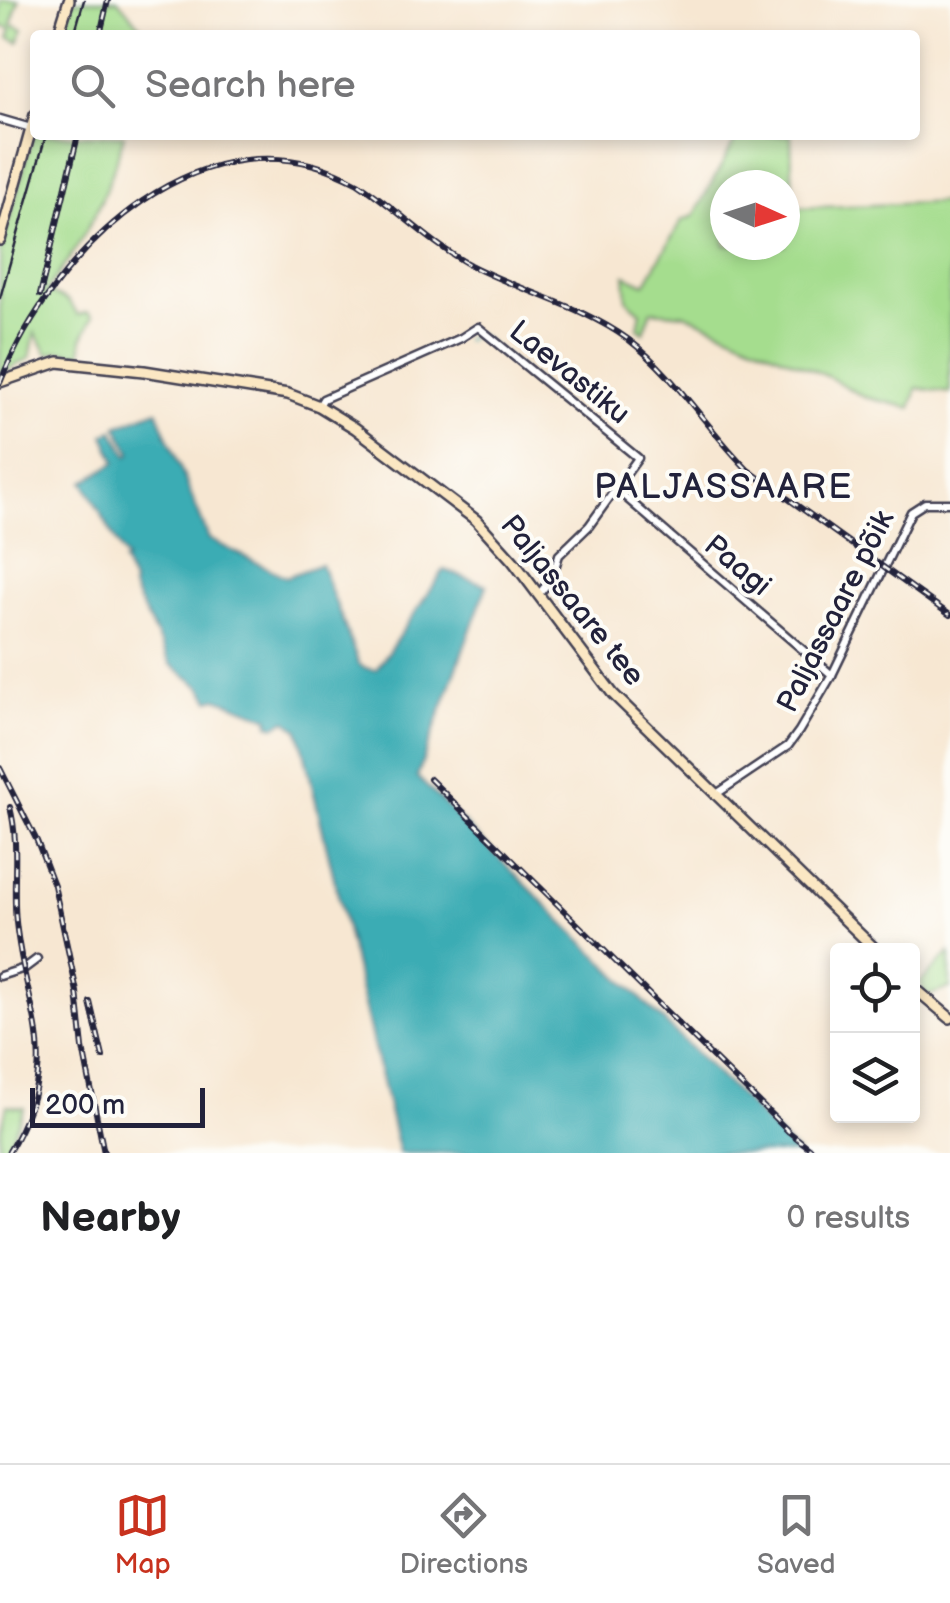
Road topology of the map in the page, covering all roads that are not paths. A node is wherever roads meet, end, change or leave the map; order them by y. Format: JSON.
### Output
{"nodes":[{"id":1,"x":69,"y":0,"type":"edge"},
{"id":2,"x":60,"y":30,"type":"edge"},
{"id":3,"x":0,"y":118,"type":"edge"},
{"id":4,"x":30,"y":128,"type":"edge"},
{"id":5,"x":30,"y":132,"type":"edge"},
{"id":6,"x":0,"y":240,"type":"edge"},
{"id":7,"x":0,"y":382,"type":"edge"},
{"id":8,"x":319,"y":406,"type":"junction"},
{"id":9,"x":616,"y":489,"type":"junction"},
{"id":10,"x":950,"y":502,"type":"edge"},
{"id":11,"x":539,"y":594,"type":"junction"},
{"id":12,"x":832,"y":675,"type":"junction"},
{"id":13,"x":718,"y":792,"type":"junction"},
{"id":14,"x":870,"y":943,"type":"edge"},
{"id":15,"x":36,"y":959,"type":"dead end"},
{"id":16,"x":0,"y":976,"type":"edge"},
{"id":17,"x":920,"y":993,"type":"edge"},
{"id":18,"x":950,"y":1018,"type":"edge"}],
"edges":[{"from":1,"to":2,"type":"street"},
{"from":3,"to":4,"type":"street"},
{"from":5,"to":6,"type":"street"},
{"from":7,"to":8,"type":"street","name":"Paljassaare tee"},
{"from":8,"to":9,"type":"street","name":"Laevastiku"},
{"from":8,"to":11,"type":"street","name":"Paljassaare tee"},
{"from":9,"to":11,"type":"street","name":"Laevastiku"},
{"from":9,"to":12,"type":"street","name":"Paagi"},
{"from":10,"to":12,"type":"street","name":"Paljassaare põik"},
{"from":11,"to":13,"type":"street","name":"Paljassaare tee"},
{"from":12,"to":13,"type":"street","name":"Paljassaare põik"},
{"from":13,"to":14,"type":"street","name":"Paljassaare tee"},
{"from":15,"to":16,"type":"street"},
{"from":17,"to":18,"type":"street"}]}
